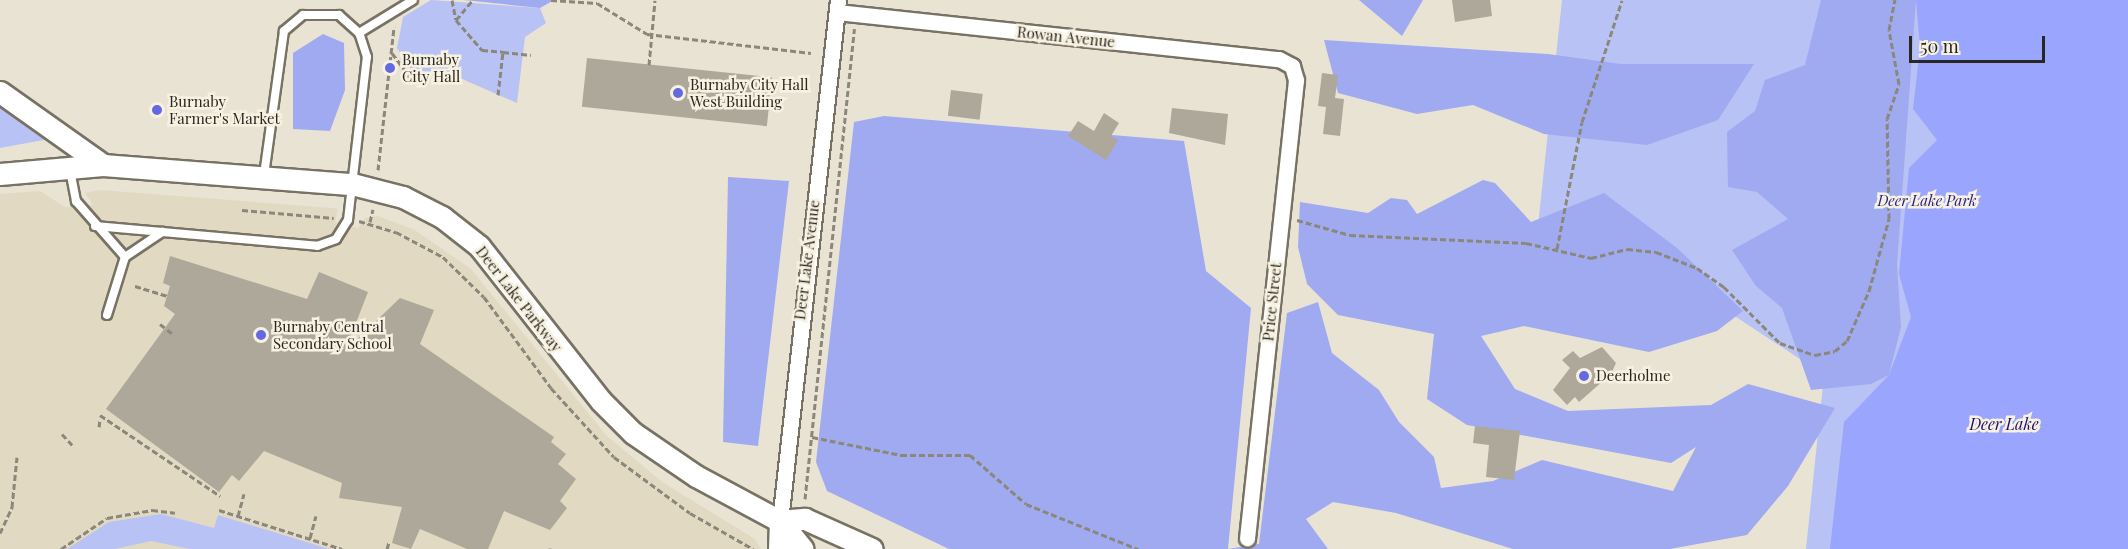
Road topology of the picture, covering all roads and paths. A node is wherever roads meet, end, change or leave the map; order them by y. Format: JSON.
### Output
{"nodes":[{"id":1,"x":413,"y":0,"type":"edge"},
{"id":2,"x":452,"y":0,"type":"edge"},
{"id":3,"x":473,"y":0,"type":"edge"},
{"id":4,"x":551,"y":0,"type":"edge"},
{"id":5,"x":563,"y":0,"type":"edge"},
{"id":6,"x":655,"y":0,"type":"edge"},
{"id":7,"x":1622,"y":0,"type":"edge"},
{"id":8,"x":1895,"y":0,"type":"edge"},
{"id":9,"x":837,"y":6,"type":"edge"},
{"id":10,"x":395,"y":16,"type":"dead end"},
{"id":11,"x":456,"y":20,"type":"junction"},
{"id":12,"x":854,"y":26,"type":"dead end"},
{"id":13,"x":359,"y":33,"type":"junction"},
{"id":14,"x":391,"y":52,"type":"junction"},
{"id":15,"x":503,"y":52,"type":"junction"},
{"id":16,"x":811,"y":53,"type":"dead end"},
{"id":17,"x":531,"y":56,"type":"dead end"},
{"id":18,"x":649,"y":65,"type":"dead end"},
{"id":19,"x":1292,"y":66,"type":"joint"},
{"id":20,"x":411,"y":78,"type":"dead end"},
{"id":21,"x":0,"y":92,"type":"edge"},
{"id":22,"x":498,"y":95,"type":"dead end"},
{"id":23,"x":378,"y":163,"type":"dead end"},
{"id":24,"x":69,"y":165,"type":"junction"},
{"id":25,"x":103,"y":165,"type":"junction"},
{"id":26,"x":0,"y":174,"type":"edge"},
{"id":27,"x":264,"y":177,"type":"junction"},
{"id":28,"x":352,"y":184,"type":"junction"},
{"id":29,"x":242,"y":210,"type":"dead end"},
{"id":30,"x":336,"y":218,"type":"dead end"},
{"id":31,"x":1281,"y":220,"type":"junction"},
{"id":32,"x":362,"y":222,"type":"dead end"},
{"id":33,"x":95,"y":226,"type":"junction"},
{"id":34,"x":162,"y":232,"type":"junction"},
{"id":35,"x":1557,"y":249,"type":"junction"},
{"id":36,"x":125,"y":257,"type":"junction"},
{"id":37,"x":135,"y":286,"type":"dead end"},
{"id":38,"x":167,"y":296,"type":"dead end"},
{"id":39,"x":107,"y":315,"type":"dead end"},
{"id":40,"x":160,"y":324,"type":"dead end"},
{"id":41,"x":173,"y":334,"type":"dead end"},
{"id":42,"x":100,"y":415,"type":"dead end"},
{"id":43,"x":100,"y":420,"type":"dead end"},
{"id":44,"x":99,"y":427,"type":"dead end"},
{"id":45,"x":62,"y":434,"type":"dead end"},
{"id":46,"x":812,"y":437,"type":"junction"},
{"id":47,"x":73,"y":446,"type":"dead end"},
{"id":48,"x":17,"y":457,"type":"dead end"},
{"id":49,"x":244,"y":494,"type":"dead end"},
{"id":50,"x":220,"y":496,"type":"dead end"},
{"id":51,"x":804,"y":500,"type":"dead end"},
{"id":52,"x":219,"y":510,"type":"dead end"},
{"id":53,"x":175,"y":513,"type":"dead end"},
{"id":54,"x":238,"y":516,"type":"junction"},
{"id":55,"x":316,"y":516,"type":"dead end"},
{"id":56,"x":780,"y":521,"type":"junction"},
{"id":57,"x":0,"y":533,"type":"edge"},
{"id":58,"x":310,"y":538,"type":"junction"},
{"id":59,"x":1247,"y":538,"type":"dead end"},
{"id":60,"x":389,"y":542,"type":"dead end"},
{"id":61,"x":61,"y":549,"type":"edge"},
{"id":62,"x":342,"y":549,"type":"edge"},
{"id":63,"x":387,"y":549,"type":"edge"},
{"id":64,"x":753,"y":549,"type":"edge"},
{"id":65,"x":778,"y":549,"type":"edge"},
{"id":66,"x":803,"y":549,"type":"edge"},
{"id":67,"x":872,"y":549,"type":"edge"},
{"id":68,"x":1138,"y":549,"type":"edge"}],
"edges":[{"from":1,"to":13,"type":"lane"},
{"from":2,"to":11,"type":"path"},
{"from":3,"to":11,"type":"path"},
{"from":4,"to":5,"type":"path"},
{"from":5,"to":16,"type":"path"},
{"from":6,"to":18,"type":"path","bridge":true},
{"from":7,"to":35,"type":"path"},
{"from":8,"to":35,"type":"path"},
{"from":9,"to":19,"type":"street","name":"Rowan Avenue"},
{"from":9,"to":56,"type":"street","name":"Deer Lake Avenue"},
{"from":10,"to":14,"type":"path"},
{"from":11,"to":15,"type":"path"},
{"from":12,"to":46,"type":"path"},
{"from":13,"to":27,"type":"lane"},
{"from":13,"to":28,"type":"lane"},
{"from":14,"to":20,"type":"path"},
{"from":14,"to":23,"type":"path"},
{"from":15,"to":17,"type":"path"},
{"from":15,"to":22,"type":"path"},
{"from":19,"to":31,"type":"street","name":"Price Street"},
{"from":21,"to":25,"type":"main road"},
{"from":24,"to":25,"type":"main road","name":"Deer Lake Parkway"},
{"from":24,"to":26,"type":"main road","name":"Deer Lake Parkway"},
{"from":24,"to":33,"type":"lane"},
{"from":25,"to":27,"type":"main road","name":"Deer Lake Parkway"},
{"from":27,"to":28,"type":"main road","name":"Deer Lake Parkway"},
{"from":28,"to":34,"type":"lane"},
{"from":28,"to":56,"type":"main road","name":"Deer Lake Parkway"},
{"from":29,"to":30,"type":"path"},
{"from":31,"to":35,"type":"path"},
{"from":31,"to":59,"type":"street","name":"Price Street"},
{"from":32,"to":64,"type":"path"},
{"from":33,"to":34,"type":"lane"},
{"from":33,"to":36,"type":"lane"},
{"from":34,"to":36,"type":"lane"},
{"from":36,"to":39,"type":"lane"},
{"from":37,"to":38,"type":"path"},
{"from":40,"to":41,"type":"path"},
{"from":42,"to":50,"type":"path"},
{"from":43,"to":44,"type":"path"},
{"from":45,"to":47,"type":"path"},
{"from":46,"to":51,"type":"path"},
{"from":46,"to":68,"type":"path"},
{"from":48,"to":57,"type":"path"},
{"from":49,"to":54,"type":"path"},
{"from":52,"to":54,"type":"path"},
{"from":53,"to":61,"type":"path"},
{"from":54,"to":58,"type":"path"},
{"from":55,"to":58,"type":"path"},
{"from":56,"to":65,"type":"main road"},
{"from":56,"to":66,"type":"main road","name":"Deer Lake Parkway"},
{"from":56,"to":67,"type":"main road","name":"Deer Lake Parkway"},
{"from":58,"to":62,"type":"path"},
{"from":60,"to":63,"type":"path"}]}
